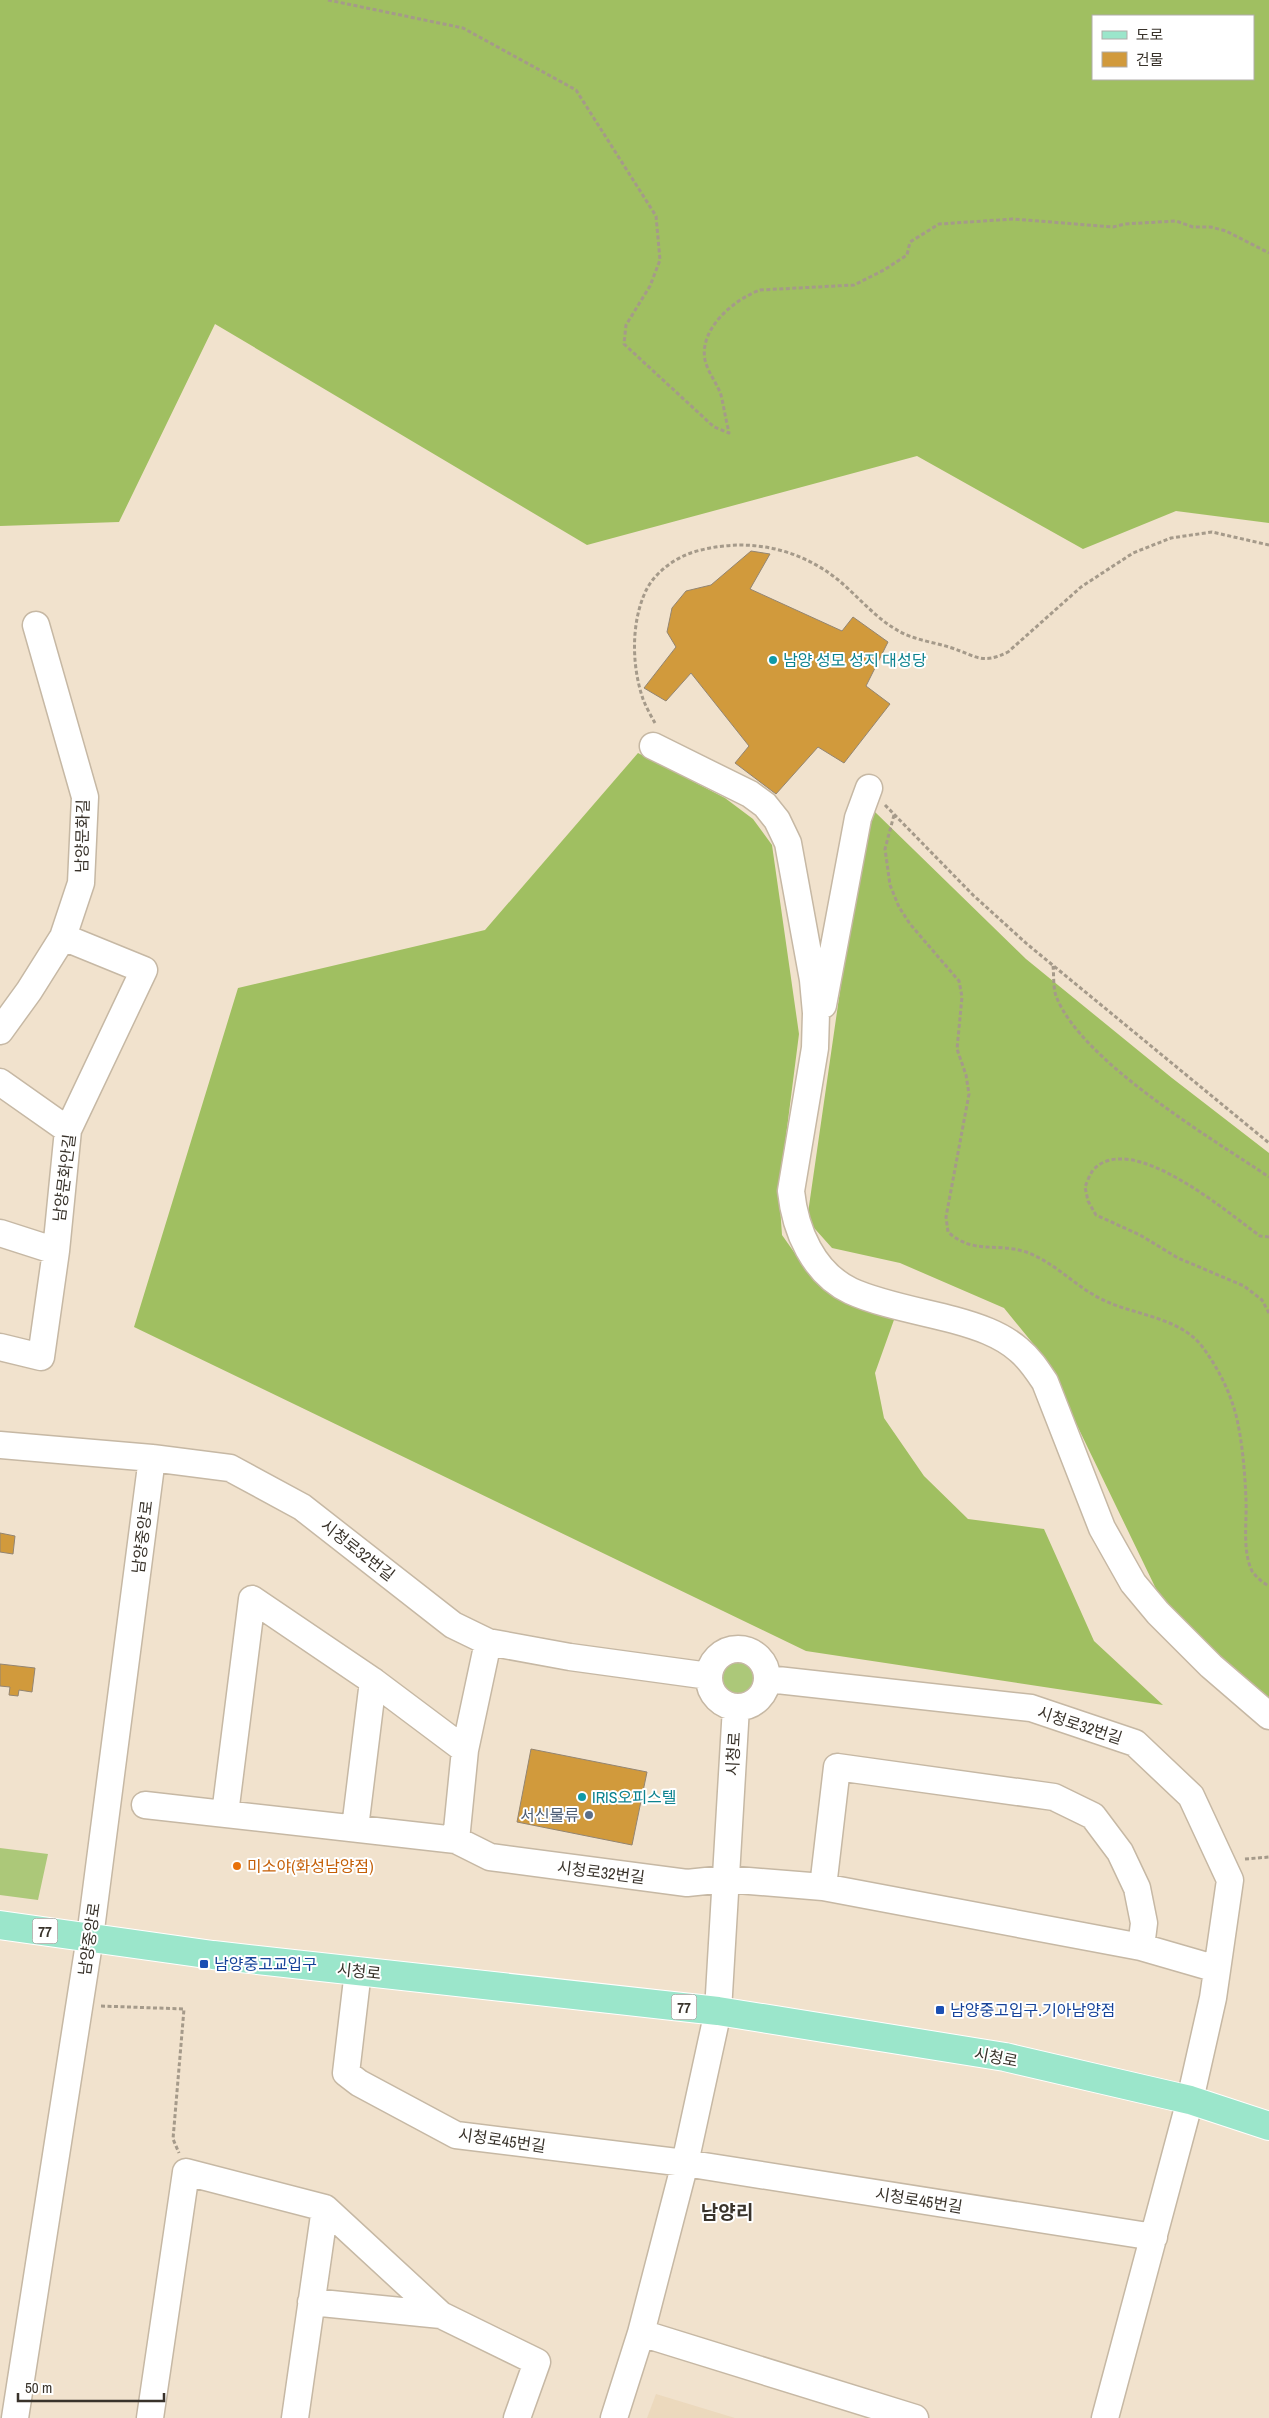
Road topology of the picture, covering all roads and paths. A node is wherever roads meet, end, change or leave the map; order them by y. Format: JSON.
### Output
{"nodes":[{"id":1,"x":328,"y":0,"type":"edge"},
{"id":2,"x":1269,"y":253,"type":"edge"},
{"id":3,"x":1269,"y":545,"type":"edge"},
{"id":4,"x":36,"y":625,"type":"dead end"},
{"id":5,"x":655,"y":737,"type":"joint"},
{"id":6,"x":870,"y":788,"type":"joint"},
{"id":7,"x":894,"y":815,"type":"junction"},
{"id":8,"x":63,"y":937,"type":"junction"},
{"id":9,"x":1053,"y":966,"type":"junction"},
{"id":10,"x":0,"y":1031,"type":"edge"},
{"id":11,"x":815,"y":1048,"type":"junction"},
{"id":12,"x":0,"y":1082,"type":"edge"},
{"id":13,"x":68,"y":1130,"type":"junction"},
{"id":14,"x":1269,"y":1143,"type":"edge"},
{"id":15,"x":1269,"y":1177,"type":"edge"},
{"id":16,"x":0,"y":1233,"type":"edge"},
{"id":17,"x":1269,"y":1237,"type":"edge"},
{"id":18,"x":56,"y":1251,"type":"junction"},
{"id":19,"x":1269,"y":1313,"type":"edge"},
{"id":20,"x":0,"y":1347,"type":"edge"},
{"id":21,"x":0,"y":1445,"type":"edge"},
{"id":22,"x":152,"y":1458,"type":"junction"},
{"id":23,"x":1269,"y":1586,"type":"edge"},
{"id":24,"x":488,"y":1642,"type":"junction"},
{"id":25,"x":709,"y":1676,"type":"junction"},
{"id":26,"x":768,"y":1679,"type":"junction"},
{"id":27,"x":373,"y":1681,"type":"junction"},
{"id":28,"x":736,"y":1707,"type":"junction"},
{"id":29,"x":1269,"y":1716,"type":"edge"},
{"id":30,"x":465,"y":1750,"type":"junction"},
{"id":31,"x":145,"y":1805,"type":"dead end"},
{"id":32,"x":225,"y":1814,"type":"junction"},
{"id":33,"x":355,"y":1828,"type":"junction"},
{"id":34,"x":456,"y":1840,"type":"junction"},
{"id":35,"x":1269,"y":1857,"type":"edge"},
{"id":36,"x":1242,"y":1859,"type":"dead end"},
{"id":37,"x":725,"y":1879,"type":"junction"},
{"id":38,"x":823,"y":1887,"type":"junction"},
{"id":39,"x":0,"y":1925,"type":"edge"},
{"id":40,"x":90,"y":1937,"type":"junction"},
{"id":41,"x":1141,"y":1947,"type":"junction"},
{"id":42,"x":1217,"y":1969,"type":"junction"},
{"id":43,"x":358,"y":1971,"type":"junction"},
{"id":44,"x":80,"y":2005,"type":"junction"},
{"id":45,"x":718,"y":2011,"type":"junction"},
{"id":46,"x":1190,"y":2100,"type":"junction"},
{"id":47,"x":1269,"y":2126,"type":"edge"},
{"id":48,"x":685,"y":2163,"type":"junction"},
{"id":49,"x":186,"y":2172,"type":"junction"},
{"id":50,"x":324,"y":2208,"type":"junction"},
{"id":51,"x":1154,"y":2237,"type":"junction"},
{"id":52,"x":311,"y":2302,"type":"junction"},
{"id":53,"x":441,"y":2315,"type":"junction"},
{"id":54,"x":641,"y":2333,"type":"junction"},
{"id":55,"x":15,"y":2418,"type":"edge"},
{"id":56,"x":150,"y":2418,"type":"edge"},
{"id":57,"x":295,"y":2418,"type":"edge"},
{"id":58,"x":517,"y":2418,"type":"edge"},
{"id":59,"x":614,"y":2418,"type":"edge"},
{"id":60,"x":915,"y":2418,"type":"edge"},
{"id":61,"x":1105,"y":2418,"type":"edge"}],
"edges":[{"from":1,"to":2,"type":"path"},
{"from":3,"to":5,"type":"path"},
{"from":4,"to":8,"type":"street","name":"남양문화길"},
{"from":5,"to":11,"type":"street"},
{"from":6,"to":7,"type":"path"},
{"from":6,"to":11,"type":"street"},
{"from":7,"to":9,"type":"path"},
{"from":7,"to":23,"type":"path"},
{"from":8,"to":10,"type":"street","name":"남양문화길"},
{"from":8,"to":13,"type":"street","name":"남양문화안길"},
{"from":9,"to":14,"type":"path"},
{"from":9,"to":15,"type":"path"},
{"from":11,"to":29,"type":"street"},
{"from":12,"to":13,"type":"street"},
{"from":13,"to":18,"type":"street","name":"남양문화안길"},
{"from":16,"to":18,"type":"street"},
{"from":17,"to":19,"type":"path"},
{"from":18,"to":20,"type":"street","name":"남양문화안길"},
{"from":21,"to":22,"type":"street","name":"시청로32번길"},
{"from":22,"to":24,"type":"street","name":"시청로32번길"},
{"from":22,"to":40,"type":"street","name":"남양중앙로"},
{"from":24,"to":25,"type":"street","name":"시청로32번길"},
{"from":24,"to":30,"type":"street"},
{"from":25,"to":26,"type":"street"},
{"from":25,"to":28,"type":"street"},
{"from":26,"to":28,"type":"street"},
{"from":26,"to":42,"type":"street","name":"시청로32번길"},
{"from":27,"to":30,"type":"street"},
{"from":27,"to":32,"type":"street"},
{"from":27,"to":33,"type":"street"},
{"from":28,"to":37,"type":"street","name":"시청로"},
{"from":30,"to":34,"type":"street"},
{"from":31,"to":32,"type":"street","name":"시청로32번길"},
{"from":32,"to":33,"type":"street","name":"시청로32번길"},
{"from":33,"to":34,"type":"street","name":"시청로32번길"},
{"from":34,"to":37,"type":"street","name":"시청로32번길"},
{"from":35,"to":36,"type":"path"},
{"from":37,"to":38,"type":"street","name":"시청로32번길"},
{"from":37,"to":45,"type":"street","name":"시청로"},
{"from":38,"to":41,"type":"street","name":"시청로32번길"},
{"from":38,"to":41,"type":"street"},
{"from":39,"to":40,"type":"main road","name":"시청로","number":"77"},
{"from":40,"to":43,"type":"main road","name":"시청로","number":"77"},
{"from":40,"to":44,"type":"street","name":"남양중앙로"},
{"from":41,"to":42,"type":"street","name":"시청로32번길"},
{"from":42,"to":46,"type":"street","name":"시청로32번길"},
{"from":43,"to":45,"type":"main road","name":"시청로","number":"77"},
{"from":43,"to":48,"type":"street","name":"시청로45번길"},
{"from":44,"to":49,"type":"path"},
{"from":44,"to":55,"type":"street","name":"남양중앙로"},
{"from":45,"to":46,"type":"main road","name":"시청로","number":"77"},
{"from":45,"to":48,"type":"street"},
{"from":46,"to":47,"type":"main road","name":"시청로","number":"77"},
{"from":46,"to":51,"type":"street","name":"시청로32번길"},
{"from":48,"to":51,"type":"street","name":"시청로45번길"},
{"from":48,"to":54,"type":"street"},
{"from":49,"to":50,"type":"street"},
{"from":49,"to":56,"type":"street"},
{"from":50,"to":52,"type":"street"},
{"from":50,"to":53,"type":"street"},
{"from":51,"to":61,"type":"street","name":"시청로32번길"},
{"from":52,"to":53,"type":"street"},
{"from":52,"to":57,"type":"street"},
{"from":53,"to":58,"type":"street"},
{"from":54,"to":59,"type":"street"},
{"from":54,"to":60,"type":"street"}]}
